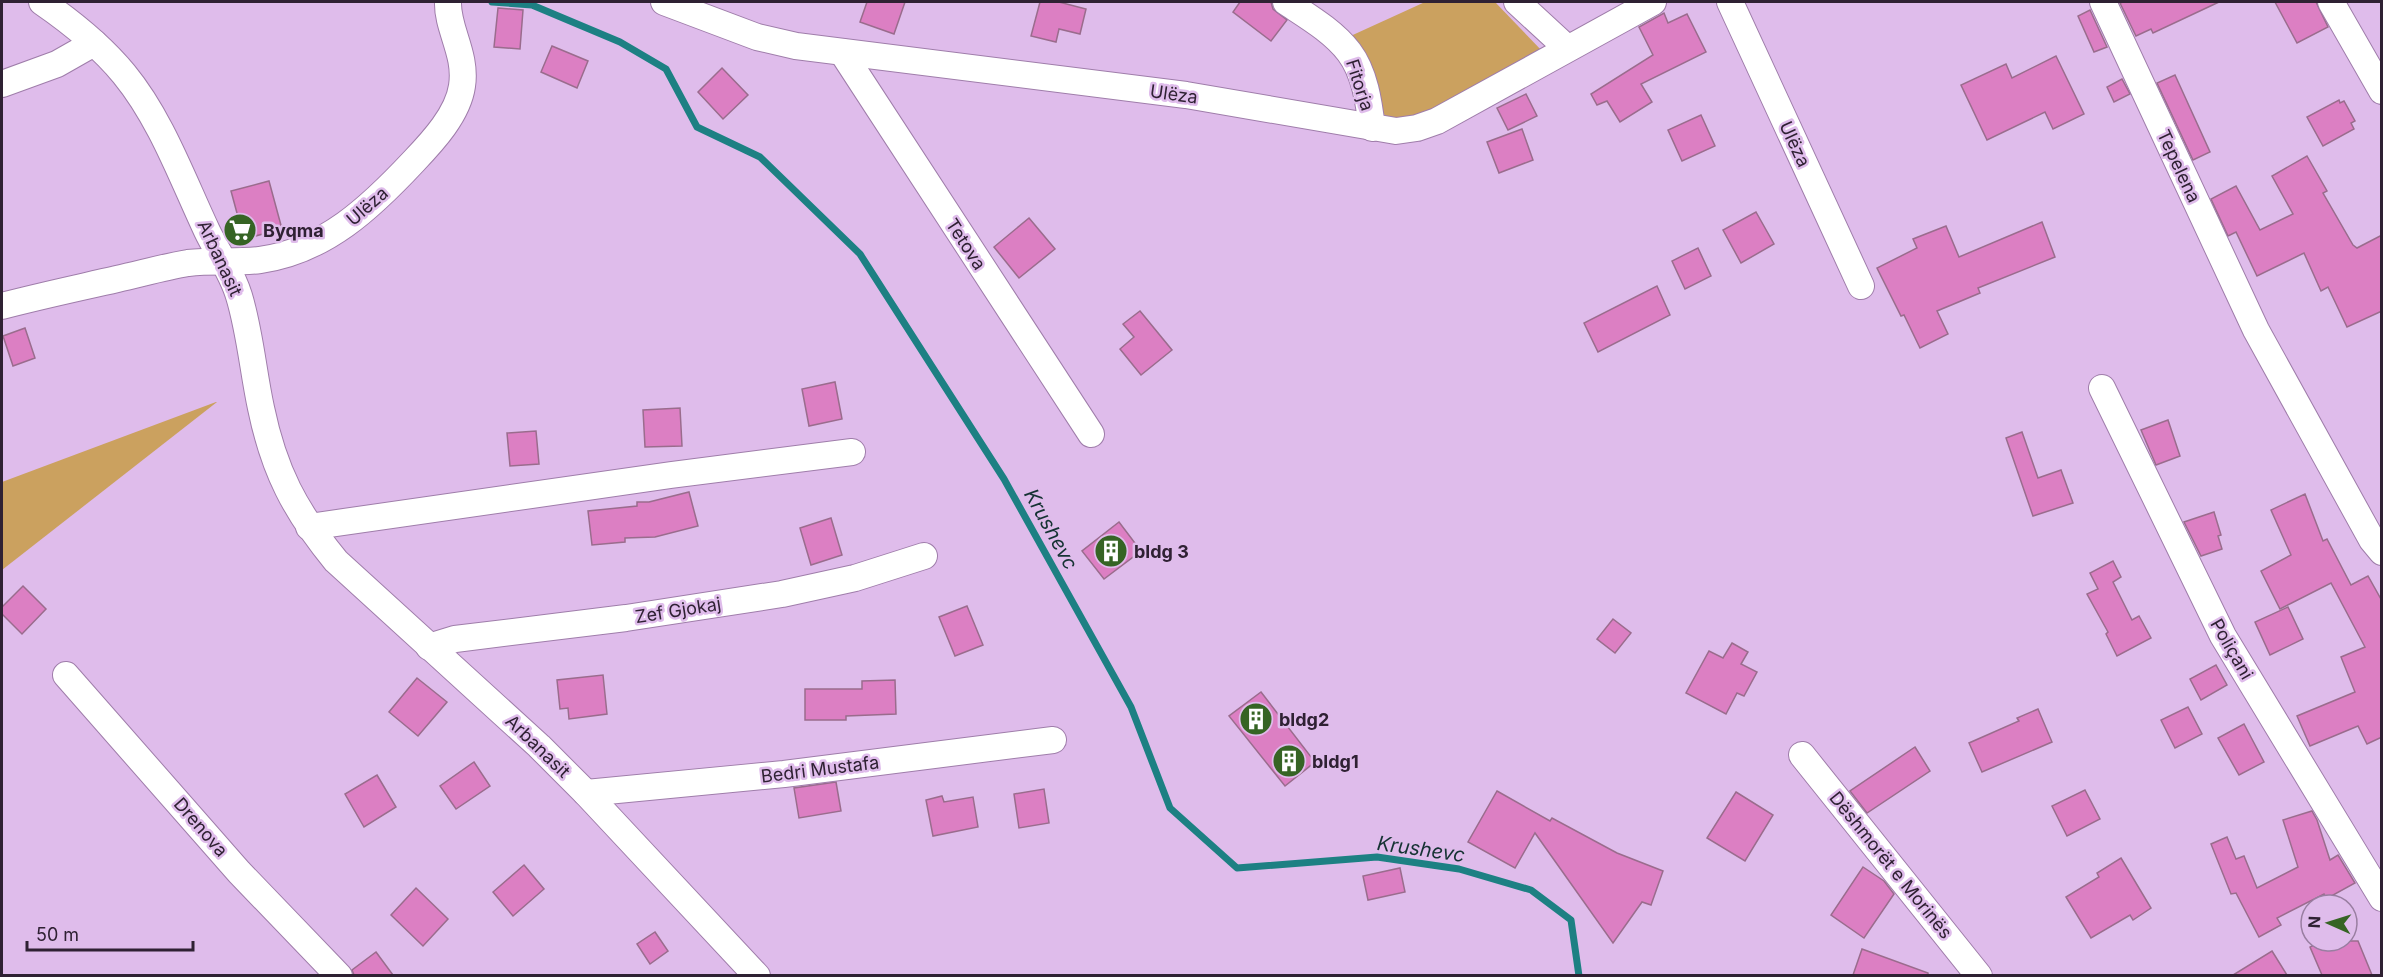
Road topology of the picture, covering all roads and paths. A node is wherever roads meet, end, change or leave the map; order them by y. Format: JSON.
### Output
{"nodes":[{"id":1,"x":42,"y":2,"type":"edge"},
{"id":2,"x":668,"y":2,"type":"edge"},
{"id":3,"x":1286,"y":2,"type":"edge"},
{"id":4,"x":1516,"y":2,"type":"edge"},
{"id":5,"x":1730,"y":2,"type":"edge"},
{"id":6,"x":2103,"y":2,"type":"edge"},
{"id":7,"x":2331,"y":2,"type":"edge"},
{"id":8,"x":1639,"y":5,"type":"edge"},
{"id":9,"x":448,"y":6,"type":"edge"},
{"id":10,"x":94,"y":43,"type":"junction"},
{"id":11,"x":1567,"y":48,"type":"junction"},
{"id":12,"x":842,"y":51,"type":"junction"},
{"id":13,"x":2,"y":84,"type":"edge"},
{"id":14,"x":2382,"y":91,"type":"edge"},
{"id":15,"x":1372,"y":128,"type":"junction"},
{"id":16,"x":223,"y":261,"type":"junction"},
{"id":17,"x":1861,"y":286,"type":"dead end"},
{"id":18,"x":2,"y":306,"type":"edge"},
{"id":19,"x":2102,"y":388,"type":"dead end"},
{"id":20,"x":1091,"y":434,"type":"dead end"},
{"id":21,"x":852,"y":452,"type":"dead end"},
{"id":22,"x":309,"y":527,"type":"junction"},
{"id":23,"x":2382,"y":552,"type":"edge"},
{"id":24,"x":924,"y":556,"type":"dead end"},
{"id":25,"x":429,"y":647,"type":"junction"},
{"id":26,"x":66,"y":675,"type":"dead end"},
{"id":27,"x":1053,"y":740,"type":"dead end"},
{"id":28,"x":1802,"y":755,"type":"dead end"},
{"id":29,"x":586,"y":794,"type":"junction"},
{"id":30,"x":2382,"y":898,"type":"edge"},
{"id":31,"x":339,"y":975,"type":"edge"},
{"id":32,"x":757,"y":975,"type":"edge"},
{"id":33,"x":1979,"y":975,"type":"edge"}],
"edges":[{"from":1,"to":10,"type":"street","name":"Arbanasit"},
{"from":2,"to":12,"type":"street","name":"Ulëza"},
{"from":3,"to":15,"type":"street","name":"Fitorja"},
{"from":4,"to":11,"type":"street"},
{"from":5,"to":17,"type":"street","name":"Ulëza"},
{"from":6,"to":23,"type":"street","name":"Tepelena"},
{"from":7,"to":14,"type":"street"},
{"from":8,"to":11,"type":"street","name":"Ulëza"},
{"from":9,"to":16,"type":"street","name":"Ulëza"},
{"from":10,"to":13,"type":"street"},
{"from":10,"to":16,"type":"street","name":"Arbanasit"},
{"from":11,"to":15,"type":"street","name":"Ulëza"},
{"from":12,"to":15,"type":"street","name":"Ulëza"},
{"from":12,"to":20,"type":"street","name":"Tetova"},
{"from":16,"to":18,"type":"street","name":"Ulëza"},
{"from":16,"to":22,"type":"street","name":"Arbanasit"},
{"from":19,"to":30,"type":"street","name":"Poliçani"},
{"from":21,"to":22,"type":"street"},
{"from":22,"to":25,"type":"street","name":"Arbanasit"},
{"from":24,"to":25,"type":"street","name":"Zef Gjokaj"},
{"from":25,"to":29,"type":"street","name":"Arbanasit"},
{"from":26,"to":31,"type":"street","name":"Drenova"},
{"from":27,"to":29,"type":"street","name":"Bedri Mustafa"},
{"from":28,"to":33,"type":"street","name":"Dëshmorët e Morinës"},
{"from":29,"to":32,"type":"street","name":"Arbanasit"}]}
